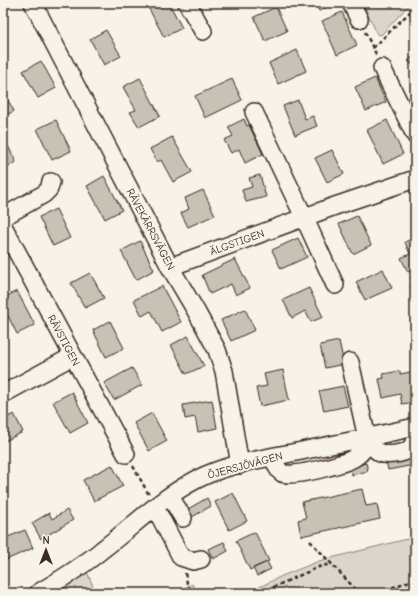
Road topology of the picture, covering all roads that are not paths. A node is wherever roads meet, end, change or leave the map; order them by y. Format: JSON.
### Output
{"nodes":[{"id":1,"x":33,"y":3,"type":"edge"},
{"id":2,"x":187,"y":3,"type":"edge"},
{"id":3,"x":351,"y":3,"type":"edge"},
{"id":4,"x":359,"y":19,"type":"road end"},
{"id":5,"x":203,"y":31,"type":"dead end"},
{"id":6,"x":382,"y":68,"type":"road end"},
{"id":7,"x":254,"y":112,"type":"dead end"},
{"id":8,"x":415,"y":135,"type":"edge"},
{"id":9,"x":415,"y":179,"type":"edge"},
{"id":10,"x":51,"y":182,"type":"dead end"},
{"id":11,"x":3,"y":217,"type":"edge"},
{"id":12,"x":304,"y":217,"type":"junction"},
{"id":13,"x":3,"y":226,"type":"edge"},
{"id":14,"x":170,"y":267,"type":"junction"},
{"id":15,"x":334,"y":285,"type":"dead end"},
{"id":16,"x":73,"y":356,"type":"junction"},
{"id":17,"x":350,"y":362,"type":"dead end"},
{"id":18,"x":3,"y":394,"type":"edge"},
{"id":19,"x":415,"y":427,"type":"edge"},
{"id":20,"x":365,"y":438,"type":"junction"},
{"id":21,"x":415,"y":442,"type":"edge"},
{"id":22,"x":126,"y":454,"type":"road end"},
{"id":23,"x":240,"y":465,"type":"junction"},
{"id":24,"x":170,"y":496,"type":"junction"},
{"id":25,"x":155,"y":507,"type":"junction"},
{"id":26,"x":184,"y":518,"type":"dead end"},
{"id":27,"x":201,"y":559,"type":"dead end"},
{"id":28,"x":38,"y":593,"type":"edge"}],
"edges":[{"from":1,"to":14,"type":"street","name":"RÄVEKÄRRSVÄGEN"},
{"from":2,"to":5,"type":"street"},
{"from":3,"to":4,"type":"street"},
{"from":6,"to":8,"type":"street"},
{"from":7,"to":12,"type":"street"},
{"from":9,"to":12,"type":"street","name":"ÄLGSTIGEN"},
{"from":10,"to":11,"type":"street"},
{"from":12,"to":14,"type":"street","name":"ÄLGSTIGEN"},
{"from":12,"to":15,"type":"street"},
{"from":13,"to":16,"type":"street","name":"RÄVSTIGEN"},
{"from":14,"to":23,"type":"street","name":"RÄVEKÄRRSVÄGEN"},
{"from":16,"to":18,"type":"street"},
{"from":16,"to":22,"type":"street","name":"RÄVSTIGEN"},
{"from":17,"to":20,"type":"street"},
{"from":19,"to":20,"type":"street","name":"ÖJERSJÖVÄGEN"},
{"from":20,"to":21,"type":"street"},
{"from":20,"to":23,"type":"street","name":"ÖJERSJÖVÄGEN"},
{"from":23,"to":24,"type":"street","name":"ÖJERSJÖVÄGEN"},
{"from":24,"to":25,"type":"street","name":"ÖJERSJÖVÄGEN"},
{"from":24,"to":26,"type":"street"},
{"from":25,"to":27,"type":"street"},
{"from":25,"to":28,"type":"street","name":"ÖJERSJÖVÄGEN"}]}
